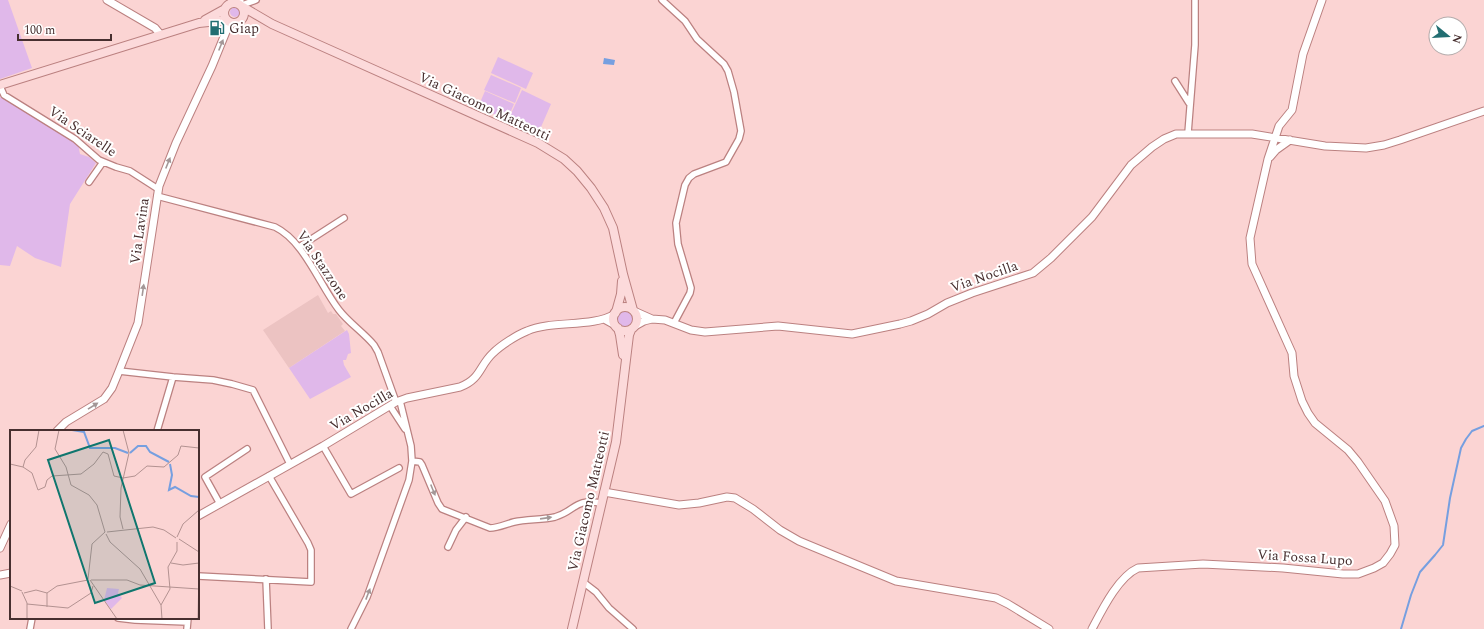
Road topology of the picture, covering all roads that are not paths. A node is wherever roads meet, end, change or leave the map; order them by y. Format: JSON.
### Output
{"nodes":[{"id":1,"x":107,"y":0,"type":"edge"},
{"id":2,"x":256,"y":0,"type":"edge"},
{"id":3,"x":662,"y":0,"type":"edge"},
{"id":4,"x":1195,"y":0,"type":"edge"},
{"id":5,"x":1322,"y":0,"type":"edge"},
{"id":6,"x":236,"y":4,"type":"edge"},
{"id":7,"x":229,"y":21,"type":"junction"},
{"id":8,"x":240,"y":21,"type":"junction"},
{"id":9,"x":199,"y":23,"type":"junction"},
{"id":10,"x":272,"y":24,"type":"junction"},
{"id":11,"x":160,"y":34,"type":"junction"},
{"id":12,"x":1175,"y":81,"type":"dead end"},
{"id":13,"x":0,"y":86,"type":"edge"},
{"id":14,"x":1189,"y":104,"type":"junction"},
{"id":15,"x":1484,"y":110,"type":"edge"},
{"id":16,"x":1188,"y":134,"type":"junction"},
{"id":17,"x":1274,"y":137,"type":"junction"},
{"id":18,"x":1290,"y":140,"type":"junction"},
{"id":19,"x":1268,"y":159,"type":"junction"},
{"id":20,"x":103,"y":162,"type":"junction"},
{"id":21,"x":89,"y":182,"type":"dead end"},
{"id":22,"x":158,"y":192,"type":"junction"},
{"id":23,"x":344,"y":218,"type":"dead end"},
{"id":24,"x":299,"y":247,"type":"junction"},
{"id":25,"x":623,"y":274,"type":"junction"},
{"id":26,"x":634,"y":311,"type":"junction"},
{"id":27,"x":615,"y":313,"type":"junction"},
{"id":28,"x":604,"y":319,"type":"junction"},
{"id":29,"x":652,"y":319,"type":"junction"},
{"id":30,"x":674,"y":323,"type":"junction"},
{"id":31,"x":616,"y":326,"type":"junction"},
{"id":32,"x":633,"y":328,"type":"junction"},
{"id":33,"x":119,"y":371,"type":"junction"},
{"id":34,"x":173,"y":377,"type":"junction"},
{"id":35,"x":624,"y":378,"type":"junction"},
{"id":36,"x":395,"y":403,"type":"junction"},
{"id":37,"x":59,"y":429,"type":"edge"},
{"id":38,"x":157,"y":430,"type":"edge"},
{"id":39,"x":408,"y":432,"type":"junction"},
{"id":40,"x":323,"y":446,"type":"junction"},
{"id":41,"x":247,"y":449,"type":"dead end"},
{"id":42,"x":412,"y":461,"type":"junction"},
{"id":43,"x":290,"y":464,"type":"junction"},
{"id":44,"x":399,"y":468,"type":"dead end"},
{"id":45,"x":269,"y":476,"type":"junction"},
{"id":46,"x":205,"y":477,"type":"junction"},
{"id":47,"x":199,"y":480,"type":"edge"},
{"id":48,"x":604,"y":492,"type":"junction"},
{"id":49,"x":220,"y":504,"type":"junction"},
{"id":50,"x":601,"y":504,"type":"junction"},
{"id":51,"x":199,"y":515,"type":"edge"},
{"id":52,"x":466,"y":517,"type":"junction"},
{"id":53,"x":10,"y":526,"type":"edge"},
{"id":54,"x":448,"y":547,"type":"dead end"},
{"id":55,"x":0,"y":548,"type":"edge"},
{"id":56,"x":10,"y":573,"type":"edge"},
{"id":57,"x":0,"y":575,"type":"edge"},
{"id":58,"x":199,"y":576,"type":"edge"},
{"id":59,"x":266,"y":579,"type":"junction"},
{"id":60,"x":583,"y":582,"type":"junction"},
{"id":61,"x":32,"y":619,"type":"edge"},
{"id":62,"x":126,"y":619,"type":"edge"},
{"id":63,"x":187,"y":620,"type":"edge"},
{"id":64,"x":30,"y":629,"type":"edge"},
{"id":65,"x":187,"y":629,"type":"edge"},
{"id":66,"x":268,"y":629,"type":"edge"},
{"id":67,"x":351,"y":629,"type":"edge"},
{"id":68,"x":572,"y":629,"type":"edge"},
{"id":69,"x":633,"y":629,"type":"edge"},
{"id":70,"x":1050,"y":629,"type":"edge"},
{"id":71,"x":1092,"y":629,"type":"edge"}],
"edges":[{"from":1,"to":11,"type":"street"},
{"from":2,"to":6,"type":"street"},
{"from":3,"to":30,"type":"street"},
{"from":4,"to":14,"type":"street"},
{"from":5,"to":17,"type":"street","name":"Via Fossa Lupo"},
{"from":6,"to":7,"type":"main road"},
{"from":6,"to":8,"type":"main road"},
{"from":6,"to":9,"type":"main road"},
{"from":6,"to":10,"type":"main road"},
{"from":7,"to":8,"type":"main road"},
{"from":7,"to":9,"type":"main road"},
{"from":22,"to":7,"type":"street","name":"Via Lavina","one_way":true},
{"from":8,"to":10,"type":"main road"},
{"from":9,"to":11,"type":"main road"},
{"from":10,"to":25,"type":"main road","name":"Via Giacomo Matteotti"},
{"from":11,"to":13,"type":"main road"},
{"from":12,"to":14,"type":"street"},
{"from":13,"to":20,"type":"street","name":"Via Sciarelle"},
{"from":14,"to":16,"type":"street"},
{"from":15,"to":18,"type":"street","name":"Via Nocilla"},
{"from":16,"to":17,"type":"street","name":"Via Nocilla"},
{"from":16,"to":30,"type":"street","name":"Via Nocilla"},
{"from":17,"to":18,"type":"street","name":"Via Nocilla"},
{"from":17,"to":19,"type":"street","name":"Via Fossa Lupo"},
{"from":18,"to":19,"type":"street"},
{"from":19,"to":71,"type":"street","name":"Via Fossa Lupo"},
{"from":20,"to":21,"type":"street"},
{"from":20,"to":22,"type":"street","name":"Via Sciarelle"},
{"from":22,"to":24,"type":"street","name":"Via Stazzone"},
{"from":33,"to":22,"type":"street","name":"Via Lavina","one_way":true},
{"from":23,"to":24,"type":"street"},
{"from":24,"to":36,"type":"street","name":"Via Stazzone"},
{"from":25,"to":26,"type":"main road"},
{"from":25,"to":27,"type":"main road"},
{"from":26,"to":27,"type":"main road"},
{"from":26,"to":29,"type":"street","name":"Via Nocilla"},
{"from":26,"to":32,"type":"main road"},
{"from":27,"to":28,"type":"street","name":"Via Nocilla"},
{"from":27,"to":31,"type":"main road"},
{"from":28,"to":31,"type":"street"},
{"from":28,"to":36,"type":"street","name":"Via Nocilla"},
{"from":29,"to":30,"type":"street","name":"Via Nocilla"},
{"from":29,"to":32,"type":"street"},
{"from":31,"to":32,"type":"main road"},
{"from":31,"to":35,"type":"main road"},
{"from":32,"to":35,"type":"main road"},
{"from":33,"to":34,"type":"street"},
{"from":37,"to":33,"type":"street","name":"Via Lavina","one_way":true},
{"from":34,"to":38,"type":"street"},
{"from":34,"to":43,"type":"street"},
{"from":35,"to":48,"type":"main road","name":"Via Giacomo Matteotti"},
{"from":36,"to":39,"type":"street"},
{"from":36,"to":39,"type":"street"},
{"from":36,"to":40,"type":"street","name":"Via Nocilla"},
{"from":39,"to":42,"type":"street"},
{"from":40,"to":43,"type":"street","name":"Via Nocilla"},
{"from":40,"to":44,"type":"street"},
{"from":41,"to":46,"type":"street"},
{"from":42,"to":52,"type":"street","one_way":true},
{"from":67,"to":42,"type":"street","one_way":true},
{"from":43,"to":45,"type":"street","name":"Via Nocilla"},
{"from":45,"to":49,"type":"street","name":"Via Nocilla"},
{"from":45,"to":59,"type":"street"},
{"from":46,"to":47,"type":"street"},
{"from":46,"to":49,"type":"street"},
{"from":48,"to":50,"type":"main road","name":"Via Giacomo Matteotti"},
{"from":48,"to":70,"type":"street"},
{"from":49,"to":51,"type":"street","name":"Via Nocilla"},
{"from":52,"to":50,"type":"street","one_way":true},
{"from":50,"to":60,"type":"main road","name":"Via Giacomo Matteotti"},
{"from":52,"to":54,"type":"street"},
{"from":53,"to":55,"type":"street"},
{"from":56,"to":57,"type":"street"},
{"from":58,"to":59,"type":"street"},
{"from":59,"to":66,"type":"street"},
{"from":60,"to":68,"type":"main road","name":"Via Giacomo Matteotti"},
{"from":60,"to":69,"type":"street"},
{"from":61,"to":64,"type":"street"},
{"from":62,"to":63,"type":"street"},
{"from":63,"to":65,"type":"street"}]}
